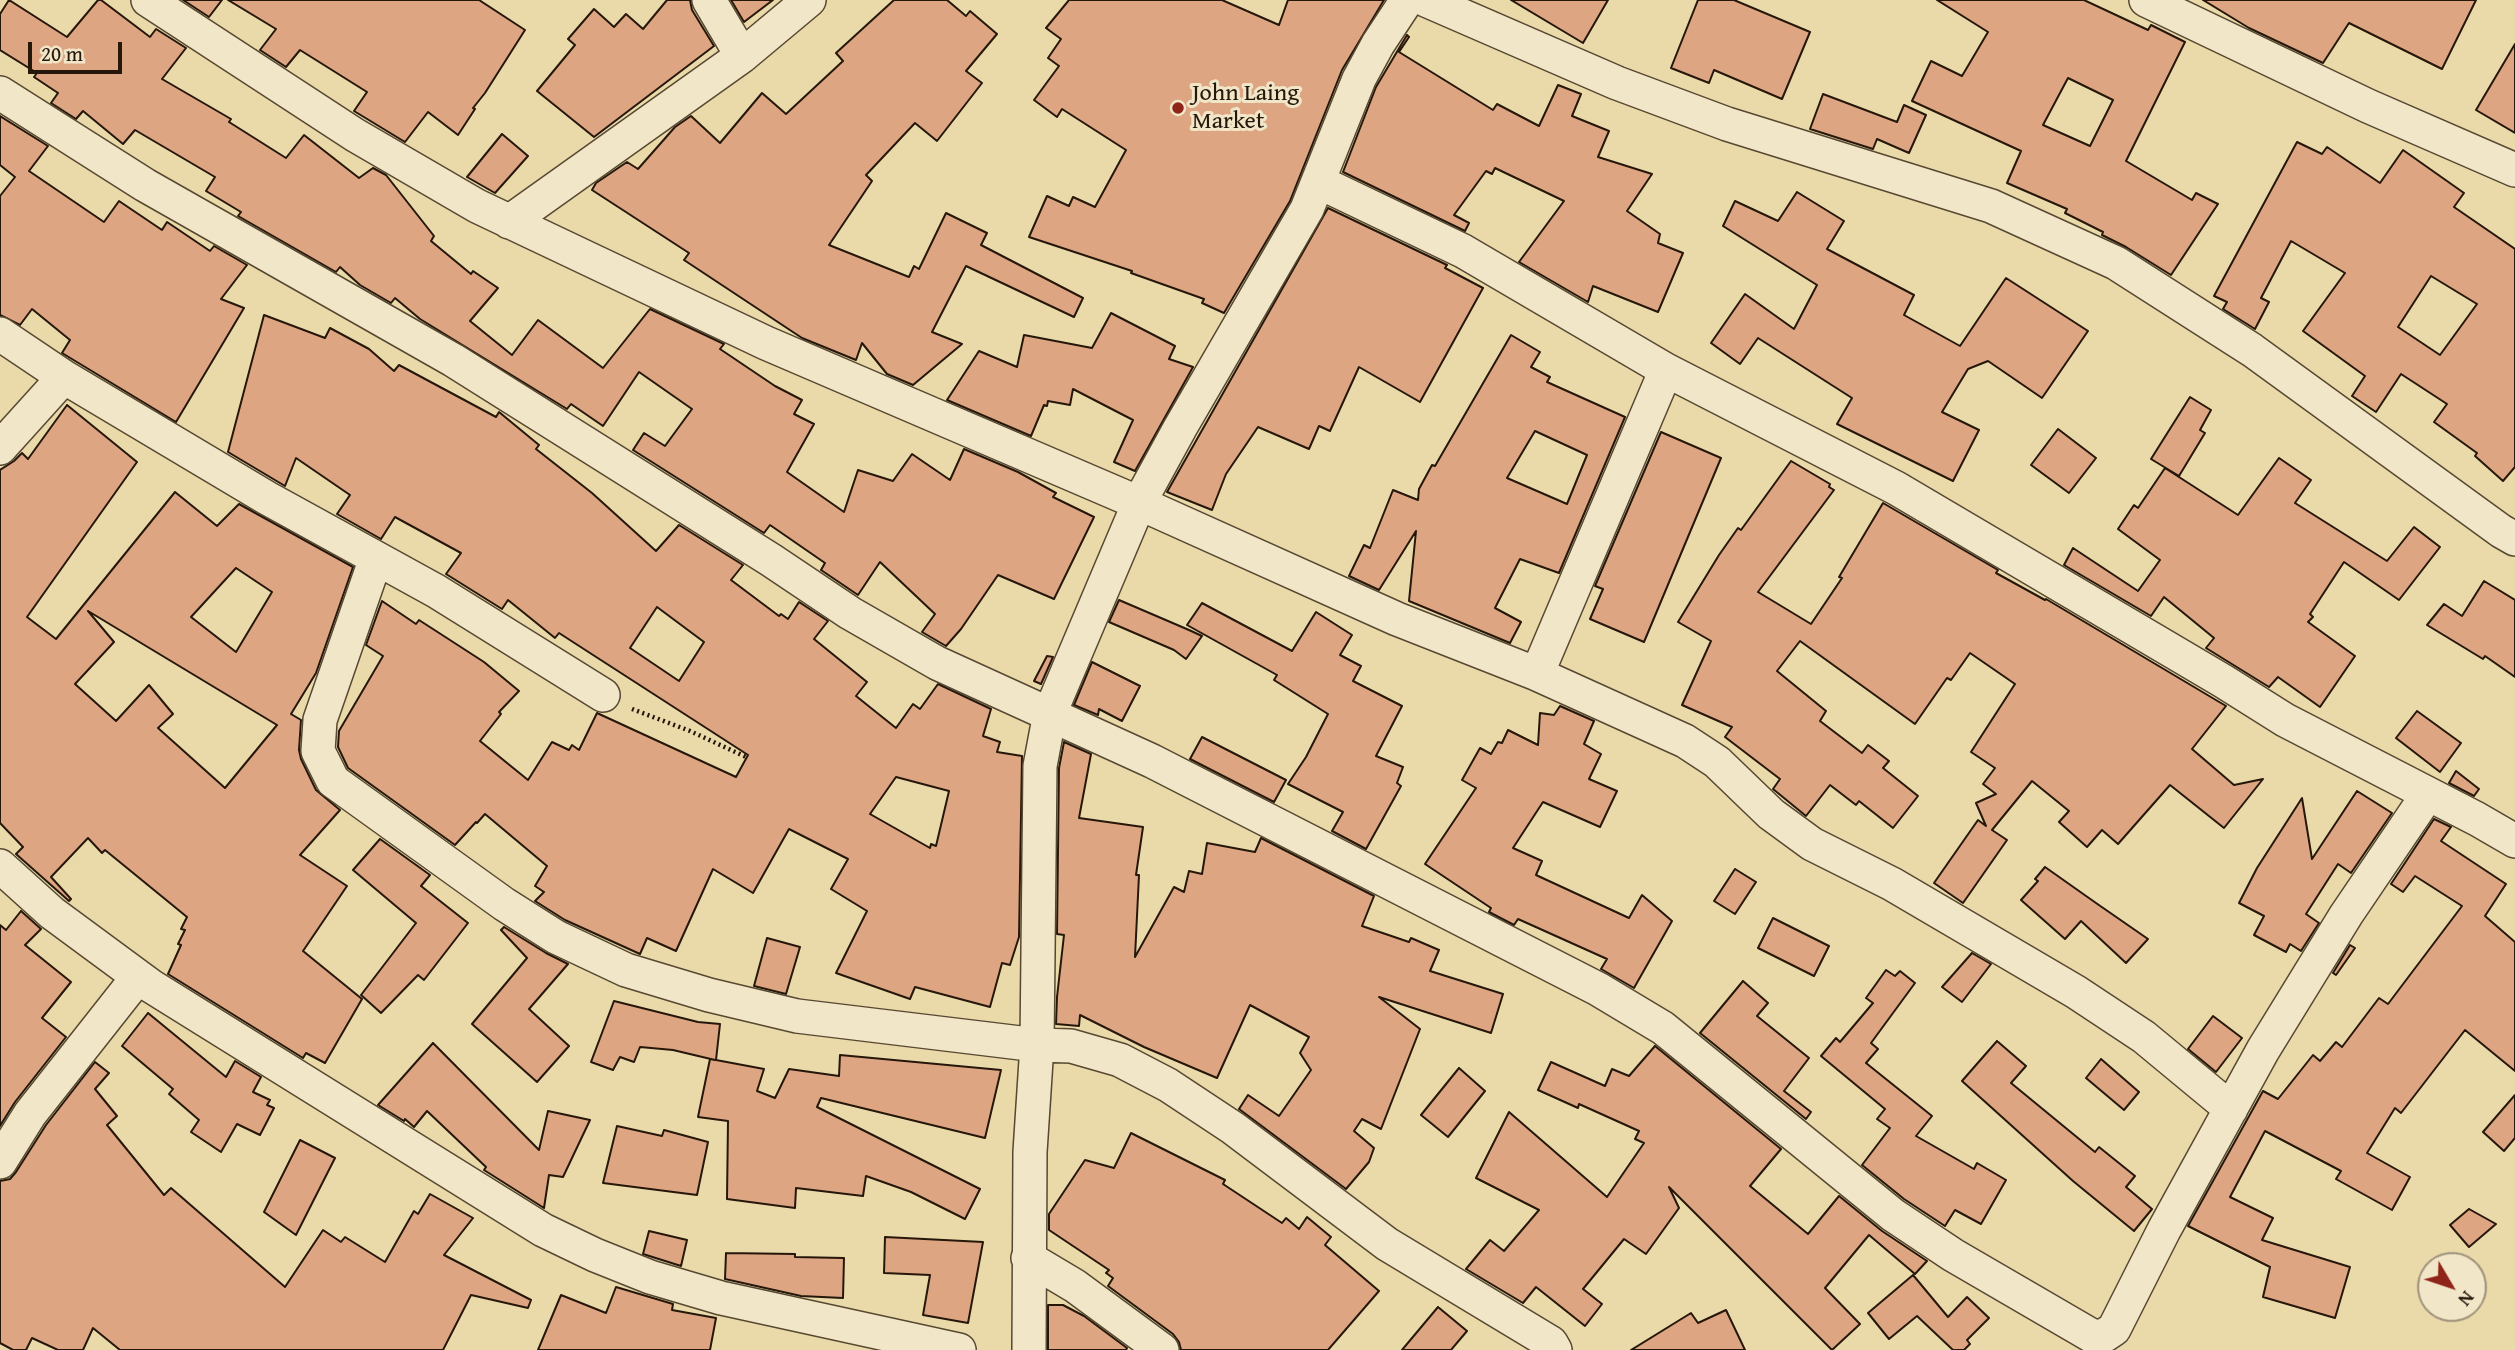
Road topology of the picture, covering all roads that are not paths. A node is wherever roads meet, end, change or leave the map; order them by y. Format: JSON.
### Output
{"nodes":[{"id":1,"x":148,"y":0,"type":"edge"},
{"id":2,"x":709,"y":0,"type":"edge"},
{"id":3,"x":809,"y":0,"type":"edge"},
{"id":4,"x":1408,"y":0,"type":"edge"},
{"id":5,"x":1426,"y":0,"type":"edge"},
{"id":6,"x":2146,"y":0,"type":"edge"},
{"id":7,"x":742,"y":56,"type":"junction"},
{"id":8,"x":0,"y":93,"type":"edge"},
{"id":9,"x":2515,"y":170,"type":"edge"},
{"id":10,"x":1319,"y":182,"type":"junction"},
{"id":11,"x":509,"y":222,"type":"junction"},
{"id":12,"x":0,"y":334,"type":"edge"},
{"id":13,"x":1666,"y":370,"type":"junction"},
{"id":14,"x":64,"y":377,"type":"junction"},
{"id":15,"x":0,"y":448,"type":"edge"},
{"id":16,"x":1139,"y":503,"type":"junction"},
{"id":17,"x":2515,"y":539,"type":"edge"},
{"id":18,"x":376,"y":558,"type":"junction"},
{"id":19,"x":1536,"y":674,"type":"junction"},
{"id":20,"x":603,"y":695,"type":"road end"},
{"id":21,"x":1050,"y":712,"type":"junction"},
{"id":22,"x":2428,"y":794,"type":"junction"},
{"id":23,"x":2515,"y":841,"type":"edge"},
{"id":24,"x":0,"y":866,"type":"edge"},
{"id":25,"x":138,"y":977,"type":"junction"},
{"id":26,"x":1037,"y":1045,"type":"junction"},
{"id":27,"x":2231,"y":1110,"type":"junction"},
{"id":28,"x":0,"y":1162,"type":"edge"},
{"id":29,"x":1028,"y":1258,"type":"junction"},
{"id":30,"x":960,"y":1350,"type":"edge"},
{"id":31,"x":1030,"y":1350,"type":"edge"},
{"id":32,"x":1162,"y":1350,"type":"edge"},
{"id":33,"x":1555,"y":1350,"type":"edge"}],
"edges":[{"from":1,"to":11,"type":"street"},
{"from":2,"to":7,"type":"street"},
{"from":3,"to":7,"type":"street"},
{"from":4,"to":10,"type":"street"},
{"from":5,"to":17,"type":"street"},
{"from":6,"to":9,"type":"street"},
{"from":7,"to":11,"type":"street"},
{"from":8,"to":21,"type":"street"},
{"from":10,"to":13,"type":"street"},
{"from":10,"to":16,"type":"street"},
{"from":11,"to":16,"type":"street"},
{"from":12,"to":14,"type":"street"},
{"from":13,"to":19,"type":"street"},
{"from":13,"to":22,"type":"street"},
{"from":14,"to":15,"type":"street"},
{"from":14,"to":18,"type":"street"},
{"from":16,"to":19,"type":"street"},
{"from":16,"to":21,"type":"street"},
{"from":18,"to":20,"type":"street"},
{"from":18,"to":26,"type":"street"},
{"from":19,"to":27,"type":"street"},
{"from":21,"to":26,"type":"street"},
{"from":21,"to":27,"type":"street"},
{"from":22,"to":23,"type":"street"},
{"from":22,"to":27,"type":"street"},
{"from":24,"to":25,"type":"street"},
{"from":25,"to":28,"type":"street"},
{"from":25,"to":30,"type":"street"},
{"from":26,"to":29,"type":"street"},
{"from":26,"to":33,"type":"street"},
{"from":29,"to":31,"type":"street"},
{"from":29,"to":32,"type":"street"}]}
